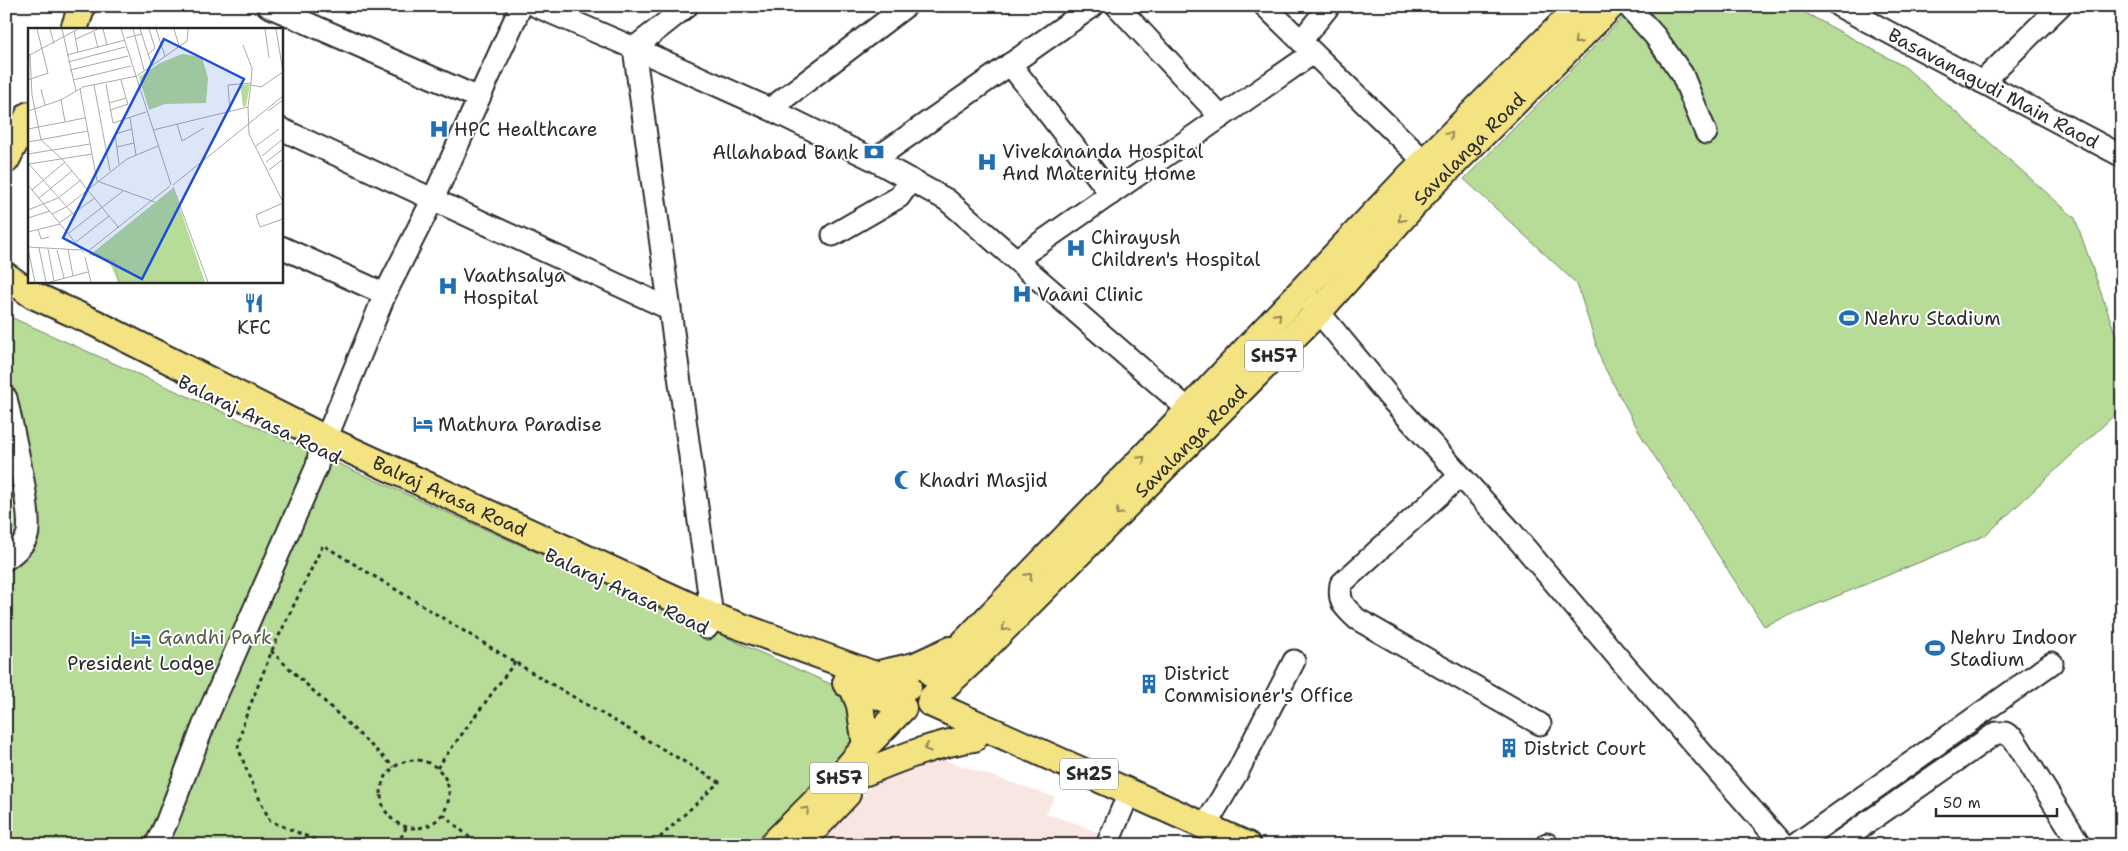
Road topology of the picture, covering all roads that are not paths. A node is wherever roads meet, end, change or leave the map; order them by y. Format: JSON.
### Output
{"nodes":[{"id":1,"x":82,"y":6,"type":"edge"},
{"id":2,"x":268,"y":6,"type":"edge"},
{"id":3,"x":521,"y":6,"type":"edge"},
{"id":4,"x":536,"y":6,"type":"edge"},
{"id":5,"x":687,"y":6,"type":"edge"},
{"id":6,"x":906,"y":6,"type":"edge"},
{"id":7,"x":1093,"y":6,"type":"edge"},
{"id":8,"x":1117,"y":6,"type":"edge"},
{"id":9,"x":1266,"y":6,"type":"edge"},
{"id":10,"x":1329,"y":6,"type":"edge"},
{"id":11,"x":1580,"y":6,"type":"edge"},
{"id":12,"x":1611,"y":6,"type":"edge"},
{"id":13,"x":1628,"y":6,"type":"edge"},
{"id":14,"x":2060,"y":6,"type":"edge"},
{"id":15,"x":1844,"y":7,"type":"edge"},
{"id":16,"x":74,"y":28,"type":"edge"},
{"id":17,"x":1307,"y":47,"type":"junction"},
{"id":18,"x":634,"y":48,"type":"junction"},
{"id":19,"x":1010,"y":64,"type":"junction"},
{"id":20,"x":1982,"y":82,"type":"junction"},
{"id":21,"x":479,"y":98,"type":"junction"},
{"id":22,"x":770,"y":109,"type":"junction"},
{"id":23,"x":1221,"y":118,"type":"junction"},
{"id":24,"x":26,"y":125,"type":"edge"},
{"id":25,"x":282,"y":129,"type":"edge"},
{"id":26,"x":1706,"y":133,"type":"dead end"},
{"id":27,"x":2122,"y":156,"type":"edge"},
{"id":28,"x":6,"y":160,"type":"edge"},
{"id":29,"x":874,"y":160,"type":"junction"},
{"id":30,"x":1424,"y":161,"type":"junction"},
{"id":31,"x":911,"y":180,"type":"junction"},
{"id":32,"x":1110,"y":194,"type":"junction"},
{"id":33,"x":433,"y":199,"type":"junction"},
{"id":34,"x":833,"y":235,"type":"dead end"},
{"id":35,"x":282,"y":247,"type":"edge"},
{"id":36,"x":1018,"y":259,"type":"junction"},
{"id":37,"x":6,"y":276,"type":"edge"},
{"id":38,"x":1302,"y":292,"type":"junction"},
{"id":39,"x":385,"y":294,"type":"junction"},
{"id":40,"x":6,"y":298,"type":"edge"},
{"id":41,"x":670,"y":309,"type":"junction"},
{"id":42,"x":1319,"y":311,"type":"junction"},
{"id":43,"x":6,"y":398,"type":"edge"},
{"id":44,"x":1189,"y":410,"type":"junction"},
{"id":45,"x":323,"y":444,"type":"junction"},
{"id":46,"x":1460,"y":476,"type":"junction"},
{"id":47,"x":10,"y":556,"type":"edge"},
{"id":48,"x":709,"y":622,"type":"junction"},
{"id":49,"x":964,"y":642,"type":"junction"},
{"id":50,"x":1294,"y":661,"type":"dead end"},
{"id":51,"x":2052,"y":663,"type":"dead end"},
{"id":52,"x":864,"y":680,"type":"junction"},
{"id":53,"x":916,"y":702,"type":"junction"},
{"id":54,"x":1540,"y":724,"type":"dead end"},
{"id":55,"x":974,"y":738,"type":"junction"},
{"id":56,"x":866,"y":746,"type":"junction"},
{"id":57,"x":866,"y":772,"type":"junction"},
{"id":58,"x":1123,"y":807,"type":"junction"},
{"id":59,"x":1206,"y":836,"type":"edge"},
{"id":60,"x":156,"y":845,"type":"edge"},
{"id":61,"x":772,"y":845,"type":"edge"},
{"id":62,"x":799,"y":845,"type":"edge"},
{"id":63,"x":1107,"y":845,"type":"edge"},
{"id":64,"x":1247,"y":845,"type":"edge"},
{"id":65,"x":1783,"y":845,"type":"edge"},
{"id":66,"x":1794,"y":845,"type":"edge"},
{"id":67,"x":1835,"y":845,"type":"edge"},
{"id":68,"x":2080,"y":845,"type":"edge"}],
"edges":[{"from":1,"to":16,"type":"main road"},
{"from":2,"to":21,"type":"street"},
{"from":3,"to":21,"type":"street"},
{"from":4,"to":18,"type":"street"},
{"from":5,"to":18,"type":"street"},
{"from":6,"to":22,"type":"street"},
{"from":7,"to":19,"type":"street"},
{"from":8,"to":23,"type":"street"},
{"from":9,"to":17,"type":"street"},
{"from":10,"to":17,"type":"street"},
{"from":30,"to":11,"type":"main road","name":"Savalanga Road","number":"SH57","one_way":true},
{"from":12,"to":42,"type":"main road","name":"Savalanga Road","number":"SH57","one_way":true},
{"from":13,"to":26,"type":"street"},
{"from":14,"to":20,"type":"street"},
{"from":15,"to":20,"type":"street","name":"Basavanagudi Main Raod"},
{"from":17,"to":23,"type":"street"},
{"from":17,"to":30,"type":"street"},
{"from":18,"to":22,"type":"street"},
{"from":18,"to":41,"type":"street"},
{"from":19,"to":29,"type":"street"},
{"from":19,"to":32,"type":"street"},
{"from":20,"to":27,"type":"street","name":"Basavanagudi Main Raod"},
{"from":21,"to":33,"type":"street"},
{"from":22,"to":29,"type":"street"},
{"from":23,"to":32,"type":"street"},
{"from":24,"to":28,"type":"main road"},
{"from":25,"to":33,"type":"street"},
{"from":29,"to":31,"type":"street"},
{"from":30,"to":38,"type":"main road","name":"Savalanga Road","number":"SH57"},
{"from":31,"to":34,"type":"street"},
{"from":31,"to":36,"type":"street"},
{"from":32,"to":36,"type":"street"},
{"from":33,"to":39,"type":"street"},
{"from":33,"to":41,"type":"street"},
{"from":35,"to":39,"type":"street"},
{"from":36,"to":44,"type":"street"},
{"from":37,"to":45,"type":"main road","name":"Balraj Arasa Road"},
{"from":38,"to":42,"type":"street"},
{"from":44,"to":38,"type":"main road","name":"Savalanga Road","number":"SH57","one_way":true},
{"from":39,"to":45,"type":"street"},
{"from":40,"to":45,"type":"main road","name":"Balaraj Arasa Road"},
{"from":41,"to":48,"type":"street"},
{"from":42,"to":46,"type":"street"},
{"from":42,"to":53,"type":"main road","name":"Savalanga Road","number":"SH57","one_way":true},
{"from":43,"to":47,"type":"street"},
{"from":49,"to":44,"type":"main road","name":"Savalanga Road","number":"SH57","one_way":true},
{"from":45,"to":48,"type":"main road","name":"Balraj Arasa Road"},
{"from":45,"to":60,"type":"street"},
{"from":46,"to":54,"type":"street"},
{"from":46,"to":65,"type":"street"},
{"from":48,"to":52,"type":"main road","name":"Balraj Arasa Road"},
{"from":49,"to":52,"type":"main road"},
{"from":49,"to":53,"type":"main road","name":"Savalanga Road","number":"SH57"},
{"from":50,"to":59,"type":"street"},
{"from":51,"to":66,"type":"street"},
{"from":52,"to":53,"type":"main road","name":"Balraj Arasa Road"},
{"from":52,"to":56,"type":"main road"},
{"from":53,"to":55,"type":"main road","number":"SH25"},
{"from":53,"to":56,"type":"main road","name":"Savalanga Road","number":"SH57"},
{"from":53,"to":57,"type":"main road","name":"Savalanga Road","number":"SH57"},
{"from":53,"to":59,"type":"main road","number":"SH25"},
{"from":55,"to":57,"type":"main road","one_way":true},
{"from":55,"to":58,"type":"main road","number":"SH25"},
{"from":61,"to":56,"type":"main road","name":"Savalanga Road","number":"SH57","one_way":true},
{"from":57,"to":62,"type":"main road","name":"Savalanga Road","number":"SH57"},
{"from":58,"to":59,"type":"main road","number":"SH25"},
{"from":58,"to":63,"type":"street"},
{"from":59,"to":64,"type":"main road","number":"SH25"},
{"from":67,"to":68,"type":"street"}]}
